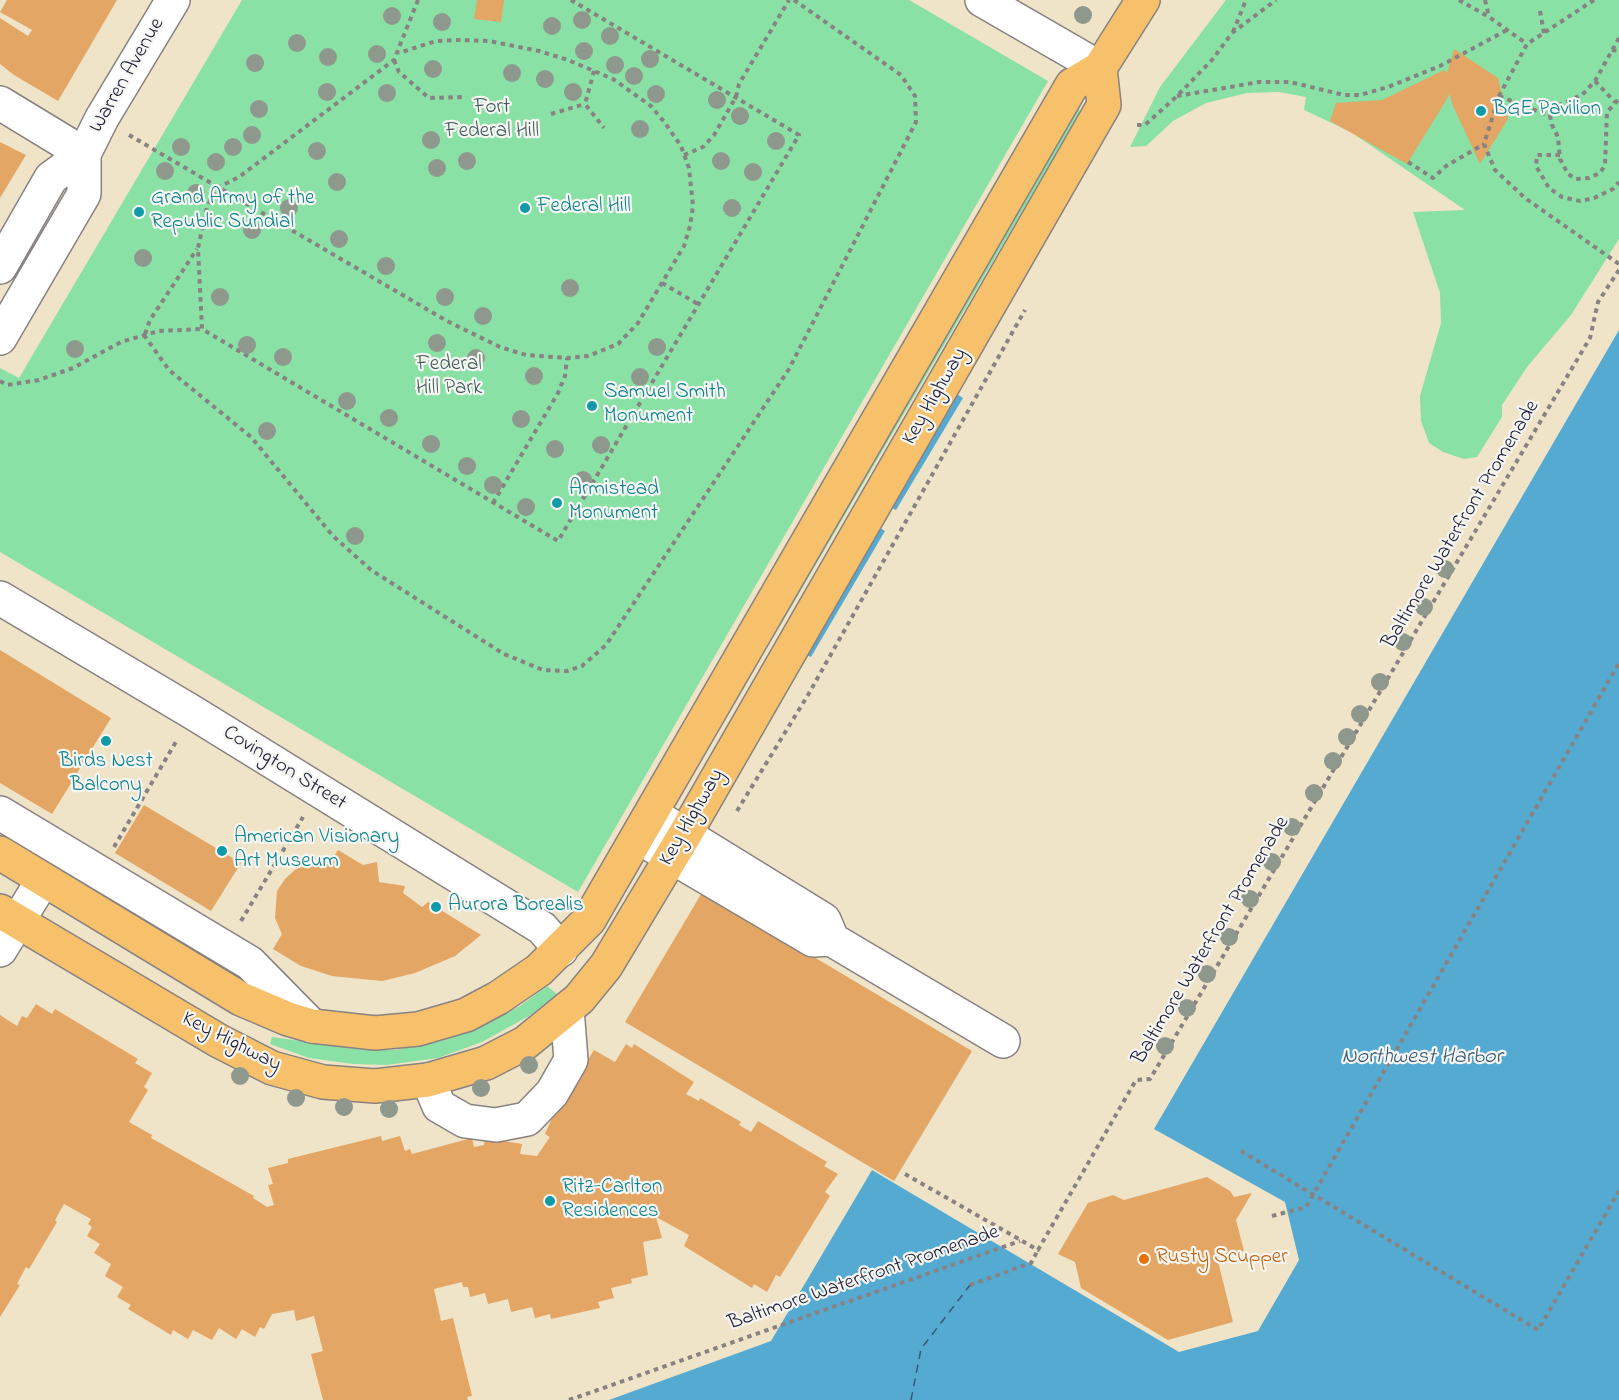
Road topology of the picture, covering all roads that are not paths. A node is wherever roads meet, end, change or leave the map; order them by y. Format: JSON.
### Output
{"nodes":[{"id":1,"x":173,"y":0,"type":"edge"},
{"id":2,"x":982,"y":0,"type":"edge"},
{"id":3,"x":1143,"y":0,"type":"edge"},
{"id":4,"x":1100,"y":68,"type":"junction"},
{"id":5,"x":0,"y":103,"type":"edge"},
{"id":6,"x":84,"y":153,"type":"junction"},
{"id":7,"x":0,"y":267,"type":"edge"},
{"id":8,"x":0,"y":339,"type":"edge"},
{"id":9,"x":0,"y":598,"type":"edge"},
{"id":10,"x":0,"y":813,"type":"edge"},
{"id":11,"x":645,"y":826,"type":"junction"},
{"id":12,"x":678,"y":846,"type":"junction"},
{"id":13,"x":0,"y":853,"type":"edge"},
{"id":14,"x":44,"y":880,"type":"junction"},
{"id":15,"x":9,"y":916,"type":"edge"},
{"id":16,"x":0,"y":950,"type":"edge"},
{"id":17,"x":561,"y":950,"type":"junction"},
{"id":18,"x":567,"y":1008,"type":"junction"},
{"id":19,"x":312,"y":1026,"type":"junction"},
{"id":20,"x":1004,"y":1041,"type":"dead end"},
{"id":21,"x":428,"y":1080,"type":"junction"}],
"edges":[{"from":1,"to":6,"type":"street","name":"Warren Avenue"},
{"from":2,"to":4,"type":"street"},
{"from":3,"to":4,"type":"main road","name":"Key Highway"},
{"from":4,"to":11,"type":"main road","name":"Key Highway"},
{"from":4,"to":12,"type":"main road","name":"Key Highway"},
{"from":5,"to":6,"type":"street"},
{"from":6,"to":7,"type":"street","name":"Warren Avenue"},
{"from":6,"to":8,"type":"street","name":"Warren Avenue"},
{"from":9,"to":17,"type":"street","name":"Covington Street"},
{"from":10,"to":19,"type":"street"},
{"from":11,"to":12,"type":"street"},
{"from":11,"to":17,"type":"main road","name":"Key Highway"},
{"from":12,"to":18,"type":"main road","name":"Key Highway"},
{"from":12,"to":20,"type":"street"},
{"from":13,"to":14,"type":"main road","name":"Key Highway"},
{"from":14,"to":15,"type":"street"},
{"from":14,"to":19,"type":"main road","name":"Key Highway"},
{"from":15,"to":16,"type":"street"},
{"from":15,"to":21,"type":"main road","name":"Key Highway"},
{"from":17,"to":19,"type":"main road","name":"Key Highway"},
{"from":18,"to":21,"type":"main road","name":"Key Highway"},
{"from":18,"to":21,"type":"street"}]}
